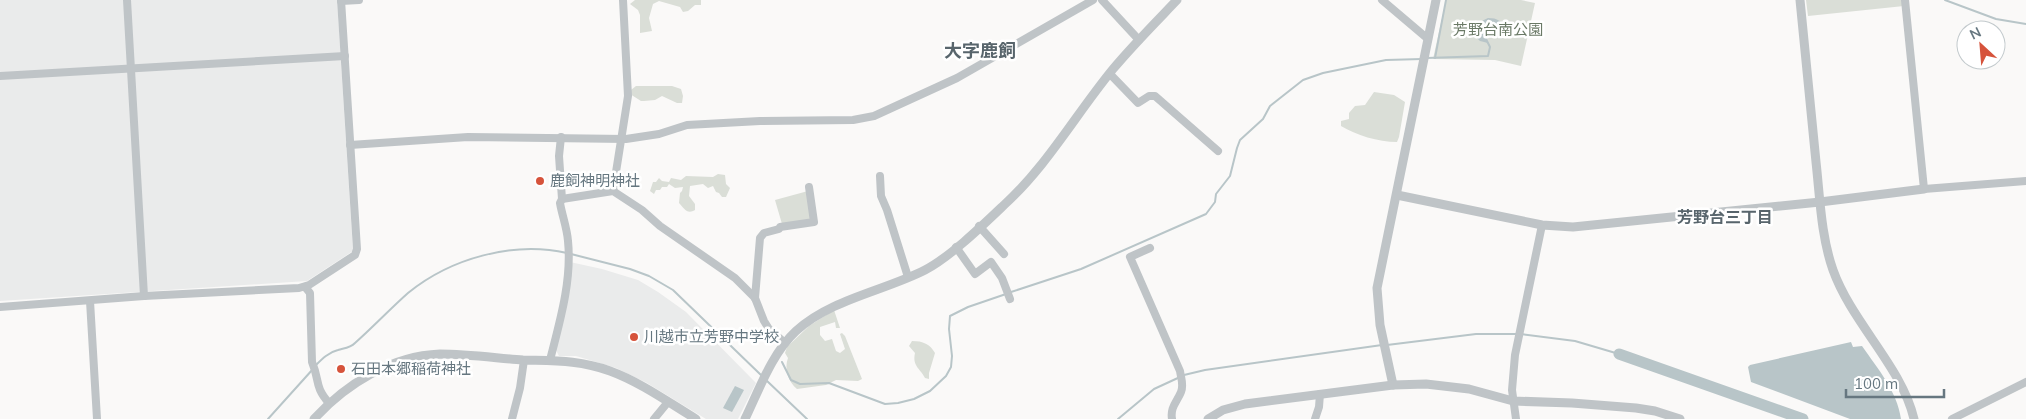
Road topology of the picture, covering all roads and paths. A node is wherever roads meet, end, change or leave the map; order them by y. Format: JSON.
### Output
{"nodes":[{"id":1,"x":127,"y":0,"type":"edge"},
{"id":2,"x":341,"y":0,"type":"edge"},
{"id":3,"x":359,"y":0,"type":"edge"},
{"id":4,"x":622,"y":0,"type":"edge"},
{"id":5,"x":1093,"y":0,"type":"edge"},
{"id":6,"x":1102,"y":0,"type":"edge"},
{"id":7,"x":1177,"y":0,"type":"edge"},
{"id":8,"x":1382,"y":0,"type":"edge"},
{"id":9,"x":1436,"y":0,"type":"edge"},
{"id":10,"x":1800,"y":0,"type":"edge"},
{"id":11,"x":1906,"y":0,"type":"edge"},
{"id":12,"x":1428,"y":39,"type":"junction"},
{"id":13,"x":1139,"y":40,"type":"junction"},
{"id":14,"x":346,"y":56,"type":"junction"},
{"id":15,"x":130,"y":68,"type":"junction"},
{"id":16,"x":1110,"y":74,"type":"junction"},
{"id":17,"x":0,"y":76,"type":"edge"},
{"id":18,"x":561,"y":137,"type":"junction"},
{"id":19,"x":621,"y":139,"type":"junction"},
{"id":20,"x":350,"y":145,"type":"junction"},
{"id":21,"x":1218,"y":151,"type":"dead end"},
{"id":22,"x":880,"y":176,"type":"dead end"},
{"id":23,"x":2026,"y":181,"type":"edge"},
{"id":24,"x":809,"y":187,"type":"dead end"},
{"id":25,"x":1924,"y":190,"type":"junction"},
{"id":26,"x":613,"y":191,"type":"junction"},
{"id":27,"x":1397,"y":195,"type":"junction"},
{"id":28,"x":562,"y":199,"type":"junction"},
{"id":29,"x":1820,"y":202,"type":"junction"},
{"id":30,"x":1542,"y":225,"type":"junction"},
{"id":31,"x":979,"y":226,"type":"junction"},
{"id":32,"x":956,"y":247,"type":"junction"},
{"id":33,"x":1150,"y":248,"type":"dead end"},
{"id":34,"x":1004,"y":254,"type":"dead end"},
{"id":35,"x":908,"y":277,"type":"junction"},
{"id":36,"x":305,"y":286,"type":"junction"},
{"id":37,"x":144,"y":296,"type":"junction"},
{"id":38,"x":755,"y":298,"type":"junction"},
{"id":39,"x":1010,"y":299,"type":"dead end"},
{"id":40,"x":90,"y":301,"type":"junction"},
{"id":41,"x":0,"y":307,"type":"edge"},
{"id":42,"x":785,"y":343,"type":"junction"},
{"id":43,"x":524,"y":360,"type":"junction"},
{"id":44,"x":550,"y":360,"type":"junction"},
{"id":45,"x":2026,"y":382,"type":"edge"},
{"id":46,"x":1393,"y":385,"type":"junction"},
{"id":47,"x":1320,"y":394,"type":"junction"},
{"id":48,"x":1513,"y":401,"type":"junction"},
{"id":49,"x":668,"y":402,"type":"junction"},
{"id":50,"x":329,"y":403,"type":"junction"},
{"id":51,"x":97,"y":419,"type":"edge"},
{"id":52,"x":314,"y":419,"type":"edge"},
{"id":53,"x":512,"y":419,"type":"edge"},
{"id":54,"x":654,"y":419,"type":"edge"},
{"id":55,"x":696,"y":419,"type":"edge"},
{"id":56,"x":745,"y":419,"type":"edge"},
{"id":57,"x":1172,"y":419,"type":"edge"},
{"id":58,"x":1208,"y":419,"type":"edge"},
{"id":59,"x":1315,"y":419,"type":"edge"},
{"id":60,"x":1516,"y":419,"type":"edge"},
{"id":61,"x":1680,"y":419,"type":"edge"},
{"id":62,"x":1914,"y":419,"type":"edge"},
{"id":63,"x":1952,"y":419,"type":"edge"}],
"edges":[{"from":1,"to":15,"type":"street"},
{"from":2,"to":3,"type":"street"},
{"from":2,"to":14,"type":"street"},
{"from":4,"to":19,"type":"street"},
{"from":5,"to":19,"type":"street"},
{"from":6,"to":13,"type":"street"},
{"from":7,"to":13,"type":"street"},
{"from":8,"to":12,"type":"street"},
{"from":9,"to":12,"type":"street"},
{"from":10,"to":29,"type":"street"},
{"from":11,"to":25,"type":"street"},
{"from":12,"to":27,"type":"street"},
{"from":13,"to":16,"type":"street"},
{"from":14,"to":15,"type":"street"},
{"from":14,"to":20,"type":"street"},
{"from":15,"to":17,"type":"street"},
{"from":15,"to":37,"type":"street"},
{"from":16,"to":21,"type":"street"},
{"from":16,"to":31,"type":"street"},
{"from":18,"to":19,"type":"street"},
{"from":18,"to":20,"type":"street"},
{"from":18,"to":28,"type":"street"},
{"from":19,"to":26,"type":"street"},
{"from":20,"to":36,"type":"street"},
{"from":22,"to":35,"type":"street"},
{"from":23,"to":25,"type":"street"},
{"from":24,"to":38,"type":"street"},
{"from":25,"to":29,"type":"street"},
{"from":26,"to":28,"type":"street"},
{"from":26,"to":38,"type":"street"},
{"from":27,"to":30,"type":"street"},
{"from":27,"to":46,"type":"street"},
{"from":28,"to":44,"type":"street"},
{"from":29,"to":30,"type":"street"},
{"from":29,"to":62,"type":"street"},
{"from":30,"to":48,"type":"street"},
{"from":31,"to":32,"type":"street"},
{"from":31,"to":34,"type":"street"},
{"from":32,"to":35,"type":"street"},
{"from":32,"to":39,"type":"street"},
{"from":33,"to":57,"type":"street"},
{"from":35,"to":42,"type":"street"},
{"from":36,"to":37,"type":"street"},
{"from":36,"to":50,"type":"street"},
{"from":37,"to":40,"type":"street"},
{"from":38,"to":42,"type":"street"},
{"from":40,"to":41,"type":"street"},
{"from":40,"to":51,"type":"street"},
{"from":42,"to":56,"type":"street"},
{"from":43,"to":44,"type":"street"},
{"from":43,"to":50,"type":"street"},
{"from":43,"to":53,"type":"street"},
{"from":44,"to":49,"type":"street"},
{"from":45,"to":63,"type":"street"},
{"from":46,"to":47,"type":"street"},
{"from":46,"to":48,"type":"street"},
{"from":47,"to":58,"type":"street"},
{"from":47,"to":59,"type":"street"},
{"from":48,"to":60,"type":"street"},
{"from":48,"to":61,"type":"street"},
{"from":49,"to":54,"type":"street"},
{"from":49,"to":55,"type":"street"},
{"from":50,"to":52,"type":"street"}]}
